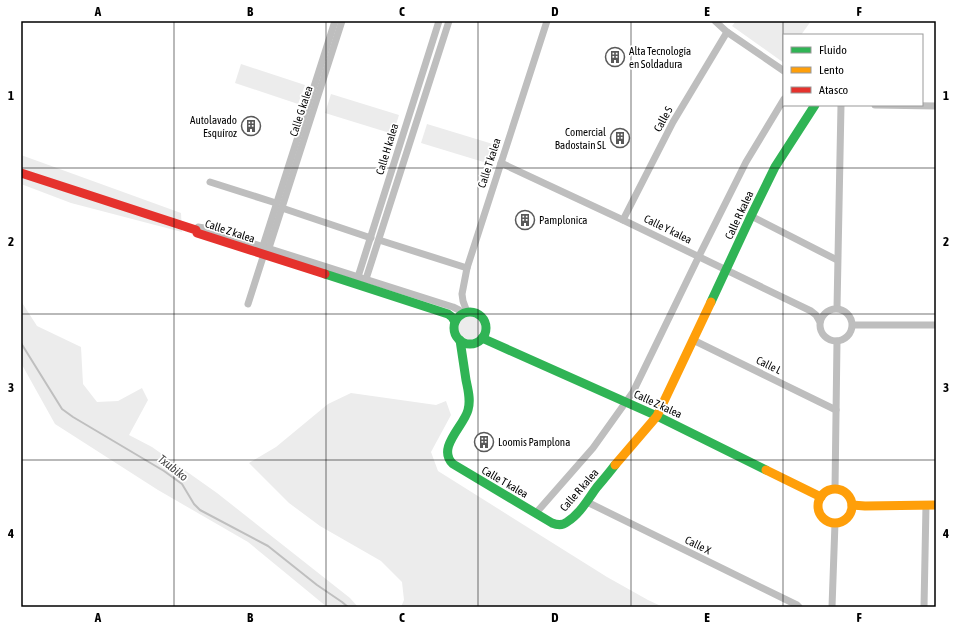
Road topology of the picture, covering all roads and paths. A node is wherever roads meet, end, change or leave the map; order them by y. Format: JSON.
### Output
{"nodes":[{"id":1,"x":335,"y":21,"type":"edge"},
{"id":2,"x":342,"y":21,"type":"edge"},
{"id":3,"x":439,"y":21,"type":"edge"},
{"id":4,"x":449,"y":21,"type":"edge"},
{"id":5,"x":547,"y":21,"type":"edge"},
{"id":6,"x":715,"y":21,"type":"edge"},
{"id":7,"x":727,"y":32,"type":"junction"},
{"id":8,"x":783,"y":70,"type":"edge"},
{"id":9,"x":783,"y":101,"type":"edge"},
{"id":10,"x":814,"y":106,"type":"edge"},
{"id":11,"x":841,"y":106,"type":"edge"},
{"id":12,"x":923,"y":106,"type":"edge"},
{"id":13,"x":936,"y":106,"type":"edge"},
{"id":14,"x":501,"y":163,"type":"junction"},
{"id":15,"x":21,"y":173,"type":"edge"},
{"id":16,"x":210,"y":182,"type":"dead end"},
{"id":17,"x":279,"y":206,"type":"junction"},
{"id":18,"x":751,"y":216,"type":"junction"},
{"id":19,"x":623,"y":220,"type":"junction"},
{"id":20,"x":371,"y":238,"type":"junction"},
{"id":21,"x":379,"y":240,"type":"junction"},
{"id":22,"x":264,"y":251,"type":"junction"},
{"id":23,"x":699,"y":256,"type":"junction"},
{"id":24,"x":838,"y":260,"type":"junction"},
{"id":25,"x":467,"y":268,"type":"junction"},
{"id":26,"x":727,"y":270,"type":"junction"},
{"id":27,"x":361,"y":282,"type":"junction"},
{"id":28,"x":248,"y":304,"type":"dead end"},
{"id":29,"x":837,"y":308,"type":"junction"},
{"id":30,"x":465,"y":313,"type":"junction"},
{"id":31,"x":455,"y":322,"type":"junction"},
{"id":32,"x":820,"y":322,"type":"junction"},
{"id":33,"x":853,"y":325,"type":"junction"},
{"id":34,"x":936,"y":325,"type":"edge"},
{"id":35,"x":482,"y":338,"type":"junction"},
{"id":36,"x":460,"y":340,"type":"junction"},
{"id":37,"x":693,"y":340,"type":"junction"},
{"id":38,"x":837,"y":341,"type":"junction"},
{"id":39,"x":626,"y":402,"type":"junction"},
{"id":40,"x":836,"y":410,"type":"junction"},
{"id":41,"x":656,"y":416,"type":"junction"},
{"id":42,"x":835,"y":489,"type":"junction"},
{"id":43,"x":821,"y":496,"type":"junction"},
{"id":44,"x":587,"y":502,"type":"junction"},
{"id":45,"x":852,"y":505,"type":"junction"},
{"id":46,"x":926,"y":505,"type":"junction"},
{"id":47,"x":936,"y":505,"type":"edge"},
{"id":48,"x":536,"y":513,"type":"junction"},
{"id":49,"x":835,"y":523,"type":"junction"},
{"id":50,"x":799,"y":607,"type":"edge"},
{"id":51,"x":832,"y":607,"type":"edge"},
{"id":52,"x":924,"y":607,"type":"edge"}],
"edges":[{"from":1,"to":17,"type":"street","name":"Calle G kalea"},
{"from":2,"to":17,"type":"street","name":"Calle G kalea"},
{"from":3,"to":20,"type":"street","name":"Calle H kalea"},
{"from":4,"to":21,"type":"street","name":"Calle H kalea"},
{"from":5,"to":14,"type":"street","name":"Calle T kalea"},
{"from":6,"to":7,"type":"street"},
{"from":7,"to":8,"type":"street"},
{"from":7,"to":19,"type":"street","name":"Calle S"},
{"from":9,"to":23,"type":"street","name":"Calle R kalea"},
{"from":10,"to":18,"type":"street","name":"Calle R kalea"},
{"from":11,"to":24,"type":"street"},
{"from":12,"to":13,"type":"street"},
{"from":14,"to":19,"type":"street","name":"Calle Y kalea"},
{"from":14,"to":25,"type":"street","name":"Calle T kalea"},
{"from":15,"to":22,"type":"street","name":"Calle Z kalea"},
{"from":16,"to":17,"type":"street"},
{"from":17,"to":20,"type":"street"},
{"from":17,"to":22,"type":"street","name":"Calle G kalea"},
{"from":18,"to":24,"type":"street"},
{"from":18,"to":26,"type":"street","name":"Calle R kalea"},
{"from":19,"to":23,"type":"street","name":"Calle Y kalea"},
{"from":20,"to":27,"type":"street","name":"Calle H kalea"},
{"from":21,"to":25,"type":"street"},
{"from":21,"to":27,"type":"street","name":"Calle H kalea"},
{"from":22,"to":27,"type":"street","name":"Calle Z kalea"},
{"from":22,"to":28,"type":"street","name":"Calle G kalea"},
{"from":23,"to":26,"type":"street","name":"Calle Y kalea"},
{"from":23,"to":39,"type":"street","name":"Calle R kalea"},
{"from":24,"to":29,"type":"street"},
{"from":25,"to":30,"type":"street","name":"Calle T kalea"},
{"from":26,"to":32,"type":"street","name":"Calle Y kalea"},
{"from":26,"to":37,"type":"street","name":"Calle R kalea"},
{"from":27,"to":30,"type":"street","name":"Calle Z kalea"},
{"from":27,"to":31,"type":"street","name":"Calle Z kalea"},
{"from":29,"to":32,"type":"street"},
{"from":29,"to":33,"type":"street"},
{"from":30,"to":31,"type":"street"},
{"from":30,"to":35,"type":"street"},
{"from":31,"to":36,"type":"street"},
{"from":32,"to":38,"type":"street"},
{"from":33,"to":34,"type":"street"},
{"from":33,"to":38,"type":"street"},
{"from":35,"to":36,"type":"street"},
{"from":35,"to":39,"type":"street","name":"Calle Z kalea"},
{"from":36,"to":48,"type":"street","name":"Calle T kalea"},
{"from":37,"to":40,"type":"street","name":"Calle L"},
{"from":37,"to":41,"type":"street","name":"Calle R kalea"},
{"from":38,"to":40,"type":"street"},
{"from":39,"to":41,"type":"street","name":"Calle Z kalea"},
{"from":39,"to":48,"type":"street","name":"Calle R kalea"},
{"from":40,"to":42,"type":"street"},
{"from":41,"to":43,"type":"street","name":"Calle Z kalea"},
{"from":41,"to":44,"type":"street","name":"Calle R kalea"},
{"from":42,"to":43,"type":"street"},
{"from":42,"to":45,"type":"street"},
{"from":43,"to":49,"type":"street"},
{"from":44,"to":48,"type":"street","name":"Calle R kalea"},
{"from":44,"to":50,"type":"street","name":"Calle X"},
{"from":45,"to":46,"type":"street"},
{"from":45,"to":49,"type":"street"},
{"from":46,"to":47,"type":"street"},
{"from":46,"to":52,"type":"street"},
{"from":49,"to":51,"type":"street"}]}
